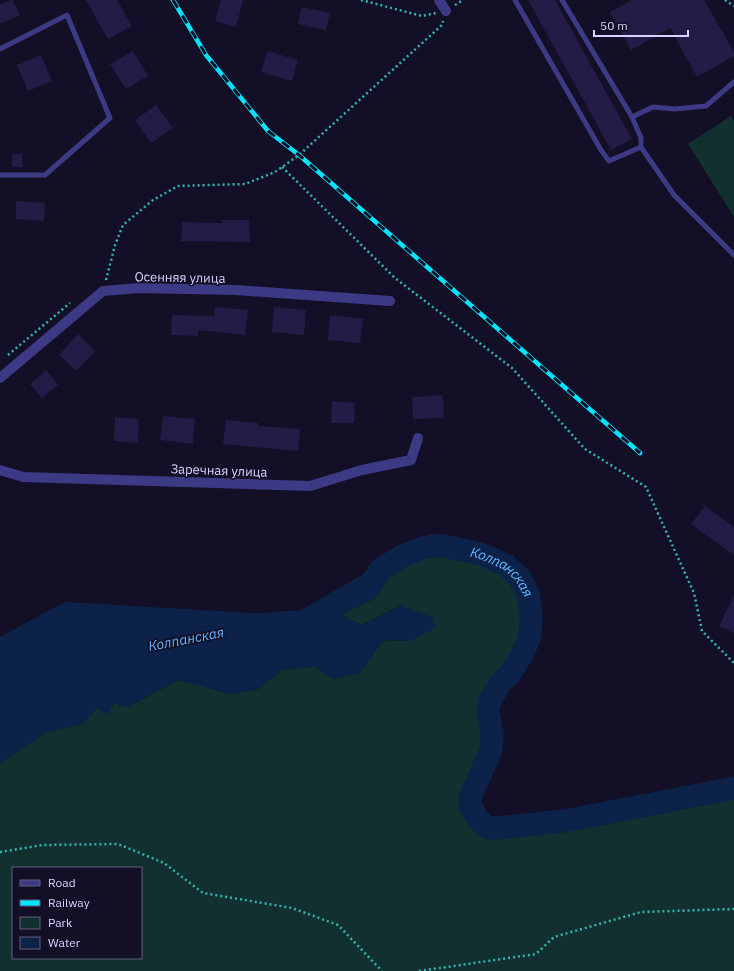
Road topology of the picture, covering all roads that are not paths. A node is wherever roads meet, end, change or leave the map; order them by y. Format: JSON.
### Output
{"nodes":[{"id":1,"x":439,"y":0,"type":"edge"},
{"id":2,"x":515,"y":0,"type":"edge"},
{"id":3,"x":562,"y":0,"type":"edge"},
{"id":4,"x":446,"y":11,"type":"road end"},
{"id":5,"x":0,"y":49,"type":"edge"},
{"id":6,"x":734,"y":82,"type":"edge"},
{"id":7,"x":632,"y":117,"type":"junction"},
{"id":8,"x":642,"y":146,"type":"junction"},
{"id":9,"x":0,"y":175,"type":"edge"},
{"id":10,"x":734,"y":255,"type":"edge"},
{"id":11,"x":390,"y":301,"type":"dead end"},
{"id":12,"x":0,"y":378,"type":"edge"},
{"id":13,"x":418,"y":438,"type":"dead end"},
{"id":14,"x":0,"y":470,"type":"edge"}],
"edges":[{"from":1,"to":4,"type":"street"},
{"from":2,"to":8,"type":"lane"},
{"from":3,"to":7,"type":"lane"},
{"from":5,"to":9,"type":"lane"},
{"from":6,"to":7,"type":"lane"},
{"from":7,"to":8,"type":"lane"},
{"from":8,"to":10,"type":"lane"},
{"from":11,"to":12,"type":"street","name":"Осенняя улица"},
{"from":13,"to":14,"type":"street","name":"Заречная улица"}]}
